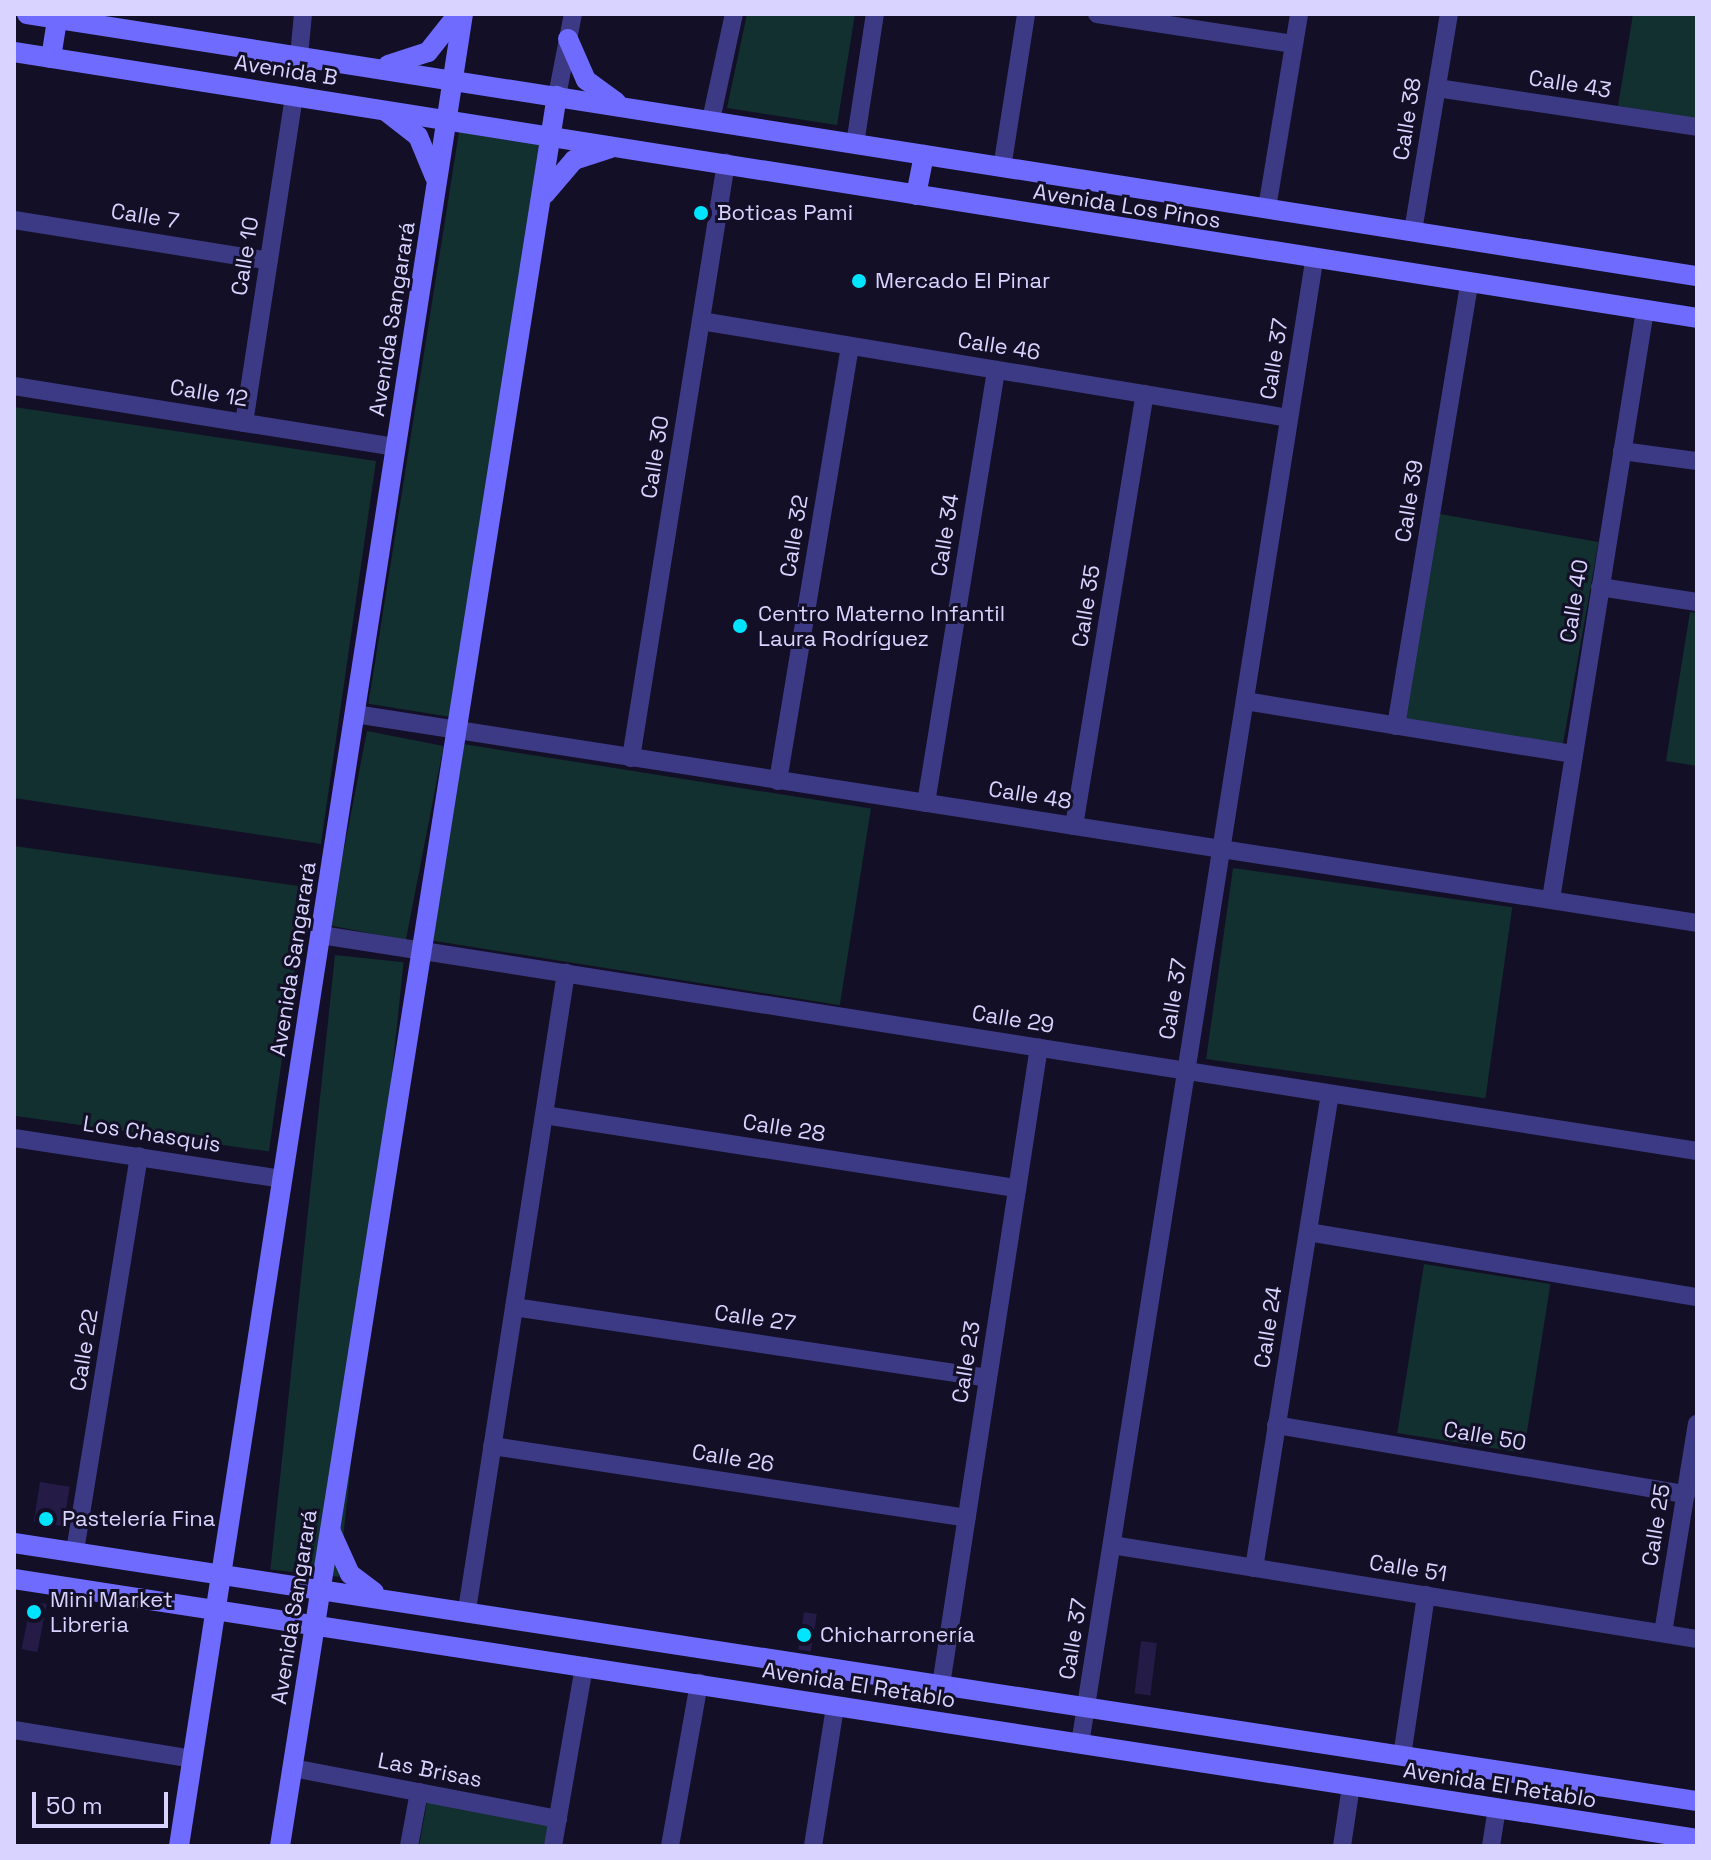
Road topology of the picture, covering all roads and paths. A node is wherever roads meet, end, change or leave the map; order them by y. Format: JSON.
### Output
{"nodes":[{"id":1,"x":27,"y":14,"type":"edge"},
{"id":2,"x":303,"y":14,"type":"edge"},
{"id":3,"x":461,"y":14,"type":"edge"},
{"id":4,"x":573,"y":14,"type":"edge"},
{"id":5,"x":734,"y":14,"type":"edge"},
{"id":6,"x":875,"y":14,"type":"edge"},
{"id":7,"x":1026,"y":14,"type":"edge"},
{"id":8,"x":1097,"y":14,"type":"edge"},
{"id":9,"x":1299,"y":14,"type":"edge"},
{"id":10,"x":1449,"y":14,"type":"edge"},
{"id":11,"x":57,"y":19,"type":"junction"},
{"id":12,"x":132,"y":22,"type":"edge"},
{"id":13,"x":568,"y":39,"type":"junction"},
{"id":14,"x":1294,"y":44,"type":"junction"},
{"id":15,"x":14,"y":52,"type":"edge"},
{"id":16,"x":299,"y":56,"type":"junction"},
{"id":17,"x":51,"y":58,"type":"junction"},
{"id":18,"x":369,"y":67,"type":"junction"},
{"id":19,"x":453,"y":80,"type":"junction"},
{"id":20,"x":1437,"y":88,"type":"junction"},
{"id":21,"x":294,"y":95,"type":"junction"},
{"id":22,"x":557,"y":96,"type":"junction"},
{"id":23,"x":631,"y":107,"type":"junction"},
{"id":24,"x":372,"y":108,"type":"junction"},
{"id":25,"x":447,"y":119,"type":"junction"},
{"id":26,"x":711,"y":120,"type":"junction"},
{"id":27,"x":1697,"y":127,"type":"edge"},
{"id":28,"x":551,"y":135,"type":"junction"},
{"id":29,"x":855,"y":144,"type":"junction"},
{"id":30,"x":627,"y":147,"type":"junction"},
{"id":31,"x":924,"y":155,"type":"junction"},
{"id":32,"x":726,"y":163,"type":"junction"},
{"id":33,"x":1002,"y":168,"type":"junction"},
{"id":34,"x":916,"y":195,"type":"junction"},
{"id":35,"x":435,"y":199,"type":"junction"},
{"id":36,"x":1267,"y":208,"type":"junction"},
{"id":37,"x":538,"y":213,"type":"junction"},
{"id":38,"x":14,"y":220,"type":"edge"},
{"id":39,"x":1413,"y":231,"type":"junction"},
{"id":40,"x":269,"y":261,"type":"junction"},
{"id":41,"x":1314,"y":261,"type":"junction"},
{"id":42,"x":1697,"y":276,"type":"edge"},
{"id":43,"x":1469,"y":284,"type":"junction"},
{"id":44,"x":1645,"y":310,"type":"junction"},
{"id":45,"x":1697,"y":318,"type":"edge"},
{"id":46,"x":701,"y":321,"type":"junction"},
{"id":47,"x":850,"y":346,"type":"junction"},
{"id":48,"x":996,"y":370,"type":"junction"},
{"id":49,"x":14,"y":386,"type":"edge"},
{"id":50,"x":1145,"y":394,"type":"junction"},
{"id":51,"x":1289,"y":418,"type":"junction"},
{"id":52,"x":244,"y":423,"type":"junction"},
{"id":53,"x":396,"y":447,"type":"junction"},
{"id":54,"x":1622,"y":451,"type":"junction"},
{"id":55,"x":1697,"y":461,"type":"edge"},
{"id":56,"x":1600,"y":587,"type":"junction"},
{"id":57,"x":1697,"y":602,"type":"edge"},
{"id":58,"x":1245,"y":701,"type":"junction"},
{"id":59,"x":355,"y":714,"type":"junction"},
{"id":60,"x":1396,"y":726,"type":"junction"},
{"id":61,"x":456,"y":729,"type":"junction"},
{"id":62,"x":1574,"y":754,"type":"junction"},
{"id":63,"x":631,"y":758,"type":"junction"},
{"id":64,"x":778,"y":781,"type":"junction"},
{"id":65,"x":926,"y":803,"type":"junction"},
{"id":66,"x":1074,"y":826,"type":"junction"},
{"id":67,"x":1221,"y":850,"type":"junction"},
{"id":68,"x":1551,"y":899,"type":"junction"},
{"id":69,"x":1697,"y":923,"type":"edge"},
{"id":70,"x":321,"y":935,"type":"junction"},
{"id":71,"x":419,"y":950,"type":"junction"},
{"id":72,"x":566,"y":973,"type":"junction"},
{"id":73,"x":1039,"y":1047,"type":"junction"},
{"id":74,"x":1186,"y":1071,"type":"junction"},
{"id":75,"x":1330,"y":1094,"type":"junction"},
{"id":76,"x":544,"y":1115,"type":"junction"},
{"id":77,"x":14,"y":1138,"type":"edge"},
{"id":78,"x":1697,"y":1151,"type":"edge"},
{"id":79,"x":139,"y":1156,"type":"junction"},
{"id":80,"x":283,"y":1179,"type":"junction"},
{"id":81,"x":1017,"y":1188,"type":"junction"},
{"id":82,"x":1308,"y":1232,"type":"junction"},
{"id":83,"x":1697,"y":1297,"type":"edge"},
{"id":84,"x":514,"y":1307,"type":"junction"},
{"id":85,"x":988,"y":1378,"type":"junction"},
{"id":86,"x":1697,"y":1424,"type":"edge"},
{"id":87,"x":1276,"y":1425,"type":"junction"},
{"id":88,"x":492,"y":1446,"type":"junction"},
{"id":89,"x":1686,"y":1494,"type":"junction"},
{"id":90,"x":967,"y":1518,"type":"junction"},
{"id":91,"x":330,"y":1529,"type":"junction"},
{"id":92,"x":14,"y":1543,"type":"edge"},
{"id":93,"x":1112,"y":1545,"type":"junction"},
{"id":94,"x":75,"y":1551,"type":"junction"},
{"id":95,"x":1254,"y":1568,"type":"junction"},
{"id":96,"x":222,"y":1571,"type":"junction"},
{"id":97,"x":14,"y":1579,"type":"edge"},
{"id":98,"x":322,"y":1586,"type":"junction"},
{"id":99,"x":1426,"y":1595,"type":"junction"},
{"id":100,"x":381,"y":1596,"type":"junction"},
{"id":101,"x":467,"y":1610,"type":"junction"},
{"id":102,"x":216,"y":1611,"type":"junction"},
{"id":103,"x":315,"y":1625,"type":"junction"},
{"id":104,"x":1663,"y":1633,"type":"junction"},
{"id":105,"x":1697,"y":1639,"type":"edge"},
{"id":106,"x":584,"y":1666,"type":"junction"},
{"id":107,"x":699,"y":1683,"type":"junction"},
{"id":108,"x":941,"y":1685,"type":"junction"},
{"id":109,"x":835,"y":1707,"type":"junction"},
{"id":110,"x":1086,"y":1707,"type":"junction"},
{"id":111,"x":14,"y":1730,"type":"edge"},
{"id":112,"x":1080,"y":1744,"type":"junction"},
{"id":113,"x":1402,"y":1756,"type":"junction"},
{"id":114,"x":193,"y":1759,"type":"junction"},
{"id":115,"x":293,"y":1768,"type":"junction"},
{"id":116,"x":1351,"y":1786,"type":"junction"},
{"id":117,"x":419,"y":1792,"type":"junction"},
{"id":118,"x":1697,"y":1801,"type":"edge"},
{"id":119,"x":1497,"y":1809,"type":"junction"},
{"id":120,"x":558,"y":1819,"type":"junction"},
{"id":121,"x":1636,"y":1838,"type":"edge"},
{"id":122,"x":1697,"y":1839,"type":"edge"},
{"id":123,"x":179,"y":1846,"type":"edge"},
{"id":124,"x":280,"y":1846,"type":"edge"},
{"id":125,"x":409,"y":1846,"type":"edge"},
{"id":126,"x":553,"y":1846,"type":"edge"},
{"id":127,"x":670,"y":1846,"type":"edge"},
{"id":128,"x":813,"y":1846,"type":"edge"},
{"id":129,"x":1342,"y":1846,"type":"edge"},
{"id":130,"x":1491,"y":1846,"type":"edge"}],
"edges":[{"from":1,"to":11,"type":"street","name":"Avenida B"},
{"from":2,"to":16,"type":"street"},
{"from":3,"to":18,"type":"street"},
{"from":3,"to":19,"type":"street","name":"Avenida Sangarará"},
{"from":4,"to":13,"type":"street"},
{"from":5,"to":26,"type":"street"},
{"from":6,"to":29,"type":"street"},
{"from":7,"to":33,"type":"street"},
{"from":8,"to":14,"type":"street"},
{"from":9,"to":14,"type":"street"},
{"from":10,"to":20,"type":"street","name":"Calle 38"},
{"from":11,"to":12,"type":"street","name":"Avenida B"},
{"from":11,"to":17,"type":"street"},
{"from":12,"to":16,"type":"street","name":"Avenida B"},
{"from":13,"to":22,"type":"street"},
{"from":13,"to":23,"type":"street"},
{"from":14,"to":36,"type":"street"},
{"from":15,"to":17,"type":"street","name":"Avenida B"},
{"from":16,"to":18,"type":"street","name":"Avenida B"},
{"from":17,"to":21,"type":"street","name":"Avenida B"},
{"from":18,"to":19,"type":"street","name":"Avenida B"},
{"from":19,"to":22,"type":"street","name":"Avenida B"},
{"from":19,"to":25,"type":"street","name":"Avenida Sangarará"},
{"from":20,"to":27,"type":"street","name":"Calle 43"},
{"from":20,"to":39,"type":"street","name":"Calle 38"},
{"from":21,"to":24,"type":"street","name":"Avenida B"},
{"from":21,"to":40,"type":"street","name":"Calle 10"},
{"from":22,"to":23,"type":"street","name":"Avenida Los Pinos"},
{"from":22,"to":28,"type":"street","name":"Avenida Sangarará"},
{"from":23,"to":26,"type":"street","name":"Avenida Los Pinos"},
{"from":24,"to":25,"type":"street","name":"Avenida B"},
{"from":24,"to":35,"type":"street"},
{"from":25,"to":28,"type":"street","name":"Avenida B"},
{"from":25,"to":35,"type":"street","name":"Avenida Sangarará"},
{"from":26,"to":29,"type":"street","name":"Avenida Los Pinos"},
{"from":28,"to":30,"type":"street","name":"Avenida Los Pinos"},
{"from":28,"to":37,"type":"street","name":"Avenida Sangarará"},
{"from":29,"to":31,"type":"street","name":"Avenida Los Pinos"},
{"from":30,"to":32,"type":"street","name":"Avenida Los Pinos"},
{"from":30,"to":37,"type":"street"},
{"from":31,"to":33,"type":"street","name":"Avenida Los Pinos"},
{"from":31,"to":34,"type":"street"},
{"from":32,"to":34,"type":"street","name":"Avenida Los Pinos"},
{"from":32,"to":46,"type":"street","name":"Calle 30"},
{"from":33,"to":36,"type":"street","name":"Avenida Los Pinos"},
{"from":34,"to":41,"type":"street","name":"Avenida Los Pinos"},
{"from":35,"to":53,"type":"street","name":"Avenida Sangarará"},
{"from":36,"to":39,"type":"street","name":"Avenida Los Pinos"},
{"from":37,"to":61,"type":"street","name":"Avenida Sangarará"},
{"from":38,"to":40,"type":"street","name":"Calle 7"},
{"from":39,"to":42,"type":"street","name":"Avenida Los Pinos"},
{"from":40,"to":52,"type":"street","name":"Calle 10"},
{"from":41,"to":43,"type":"street","name":"Avenida Los Pinos"},
{"from":41,"to":51,"type":"street","name":"Calle 37"},
{"from":43,"to":44,"type":"street","name":"Avenida Los Pinos"},
{"from":43,"to":60,"type":"street","name":"Calle 39"},
{"from":44,"to":45,"type":"street","name":"Avenida Los Pinos"},
{"from":44,"to":54,"type":"street","name":"Calle 40"},
{"from":46,"to":47,"type":"street","name":"Calle 46"},
{"from":46,"to":63,"type":"street","name":"Calle 30"},
{"from":47,"to":48,"type":"street","name":"Calle 46"},
{"from":47,"to":64,"type":"street","name":"Calle 32"},
{"from":48,"to":50,"type":"street","name":"Calle 46"},
{"from":48,"to":65,"type":"street","name":"Calle 34"},
{"from":49,"to":52,"type":"street","name":"Calle 12"},
{"from":50,"to":51,"type":"street","name":"Calle 46"},
{"from":50,"to":66,"type":"street","name":"Calle 35"},
{"from":51,"to":58,"type":"street","name":"Calle 37"},
{"from":52,"to":53,"type":"street","name":"Calle 12"},
{"from":53,"to":59,"type":"street","name":"Avenida Sangarará"},
{"from":54,"to":55,"type":"street"},
{"from":54,"to":56,"type":"street","name":"Calle 40"},
{"from":56,"to":57,"type":"street"},
{"from":56,"to":62,"type":"street","name":"Calle 40"},
{"from":58,"to":60,"type":"street"},
{"from":58,"to":67,"type":"street","name":"Calle 37"},
{"from":59,"to":61,"type":"street","name":"Calle 48"},
{"from":59,"to":70,"type":"street","name":"Avenida Sangarará"},
{"from":60,"to":62,"type":"street"},
{"from":61,"to":63,"type":"street","name":"Calle 48"},
{"from":61,"to":71,"type":"street","name":"Avenida Sangarará"},
{"from":62,"to":68,"type":"street","name":"Calle 40"},
{"from":63,"to":64,"type":"street","name":"Calle 48"},
{"from":64,"to":65,"type":"street","name":"Calle 48"},
{"from":65,"to":66,"type":"street","name":"Calle 48"},
{"from":66,"to":67,"type":"street","name":"Calle 48"},
{"from":67,"to":68,"type":"street","name":"Calle 48"},
{"from":67,"to":74,"type":"street","name":"Calle 37"},
{"from":68,"to":69,"type":"street","name":"Calle 48"},
{"from":70,"to":71,"type":"street","name":"Calle 29"},
{"from":70,"to":80,"type":"street","name":"Avenida Sangarará"},
{"from":71,"to":72,"type":"street","name":"Calle 29"},
{"from":71,"to":91,"type":"street","name":"Avenida Sangarará"},
{"from":72,"to":73,"type":"street","name":"Calle 29"},
{"from":72,"to":76,"type":"street"},
{"from":73,"to":74,"type":"street","name":"Calle 29"},
{"from":73,"to":81,"type":"street","name":"Calle 23"},
{"from":74,"to":75,"type":"street","name":"Calle 29"},
{"from":74,"to":93,"type":"street","name":"Calle 37"},
{"from":75,"to":78,"type":"street","name":"Calle 29"},
{"from":75,"to":82,"type":"street","name":"Calle 24"},
{"from":76,"to":81,"type":"street","name":"Calle 28"},
{"from":76,"to":84,"type":"street"},
{"from":77,"to":79,"type":"street","name":"Los Chasquis"},
{"from":79,"to":80,"type":"street","name":"Los Chasquis"},
{"from":79,"to":94,"type":"street","name":"Calle 22"},
{"from":80,"to":96,"type":"street","name":"Avenida Sangarará"},
{"from":81,"to":85,"type":"street","name":"Calle 23"},
{"from":82,"to":83,"type":"street"},
{"from":82,"to":87,"type":"street","name":"Calle 24"},
{"from":84,"to":85,"type":"street","name":"Calle 27"},
{"from":84,"to":88,"type":"street"},
{"from":85,"to":90,"type":"street","name":"Calle 23"},
{"from":86,"to":89,"type":"street","name":"Calle 25"},
{"from":87,"to":89,"type":"street","name":"Calle 50"},
{"from":87,"to":95,"type":"street","name":"Calle 24"},
{"from":88,"to":90,"type":"street","name":"Calle 26"},
{"from":88,"to":101,"type":"street"},
{"from":89,"to":104,"type":"street","name":"Calle 25"},
{"from":90,"to":108,"type":"street","name":"Calle 23"},
{"from":91,"to":98,"type":"street","name":"Avenida Sangarará"},
{"from":91,"to":100,"type":"street"},
{"from":92,"to":94,"type":"street","name":"Avenida El Retablo"},
{"from":93,"to":95,"type":"street","name":"Calle 51"},
{"from":93,"to":110,"type":"street","name":"Calle 37"},
{"from":94,"to":96,"type":"street","name":"Avenida El Retablo"},
{"from":95,"to":99,"type":"street","name":"Calle 51"},
{"from":96,"to":98,"type":"street","name":"Avenida El Retablo"},
{"from":96,"to":102,"type":"street","name":"Avenida Sangarará"},
{"from":97,"to":102,"type":"street","name":"Avenida El Retablo"},
{"from":98,"to":100,"type":"street","name":"Avenida El Retablo"},
{"from":98,"to":103,"type":"street","name":"Avenida Sangarará"},
{"from":99,"to":104,"type":"street","name":"Calle 51"},
{"from":99,"to":113,"type":"street"},
{"from":100,"to":101,"type":"street","name":"Avenida El Retablo"},
{"from":101,"to":108,"type":"street","name":"Avenida El Retablo"},
{"from":102,"to":103,"type":"street","name":"Avenida El Retablo"},
{"from":102,"to":114,"type":"street","name":"Avenida Sangarará"},
{"from":103,"to":106,"type":"street","name":"Avenida El Retablo"},
{"from":103,"to":115,"type":"street","name":"Avenida Sangarará"},
{"from":104,"to":105,"type":"street","name":"Calle 51"},
{"from":106,"to":107,"type":"street","name":"Avenida El Retablo"},
{"from":106,"to":120,"type":"street"},
{"from":107,"to":109,"type":"street","name":"Avenida El Retablo"},
{"from":107,"to":127,"type":"street"},
{"from":108,"to":110,"type":"street","name":"Avenida El Retablo"},
{"from":109,"to":112,"type":"street","name":"Avenida El Retablo"},
{"from":109,"to":128,"type":"street"},
{"from":110,"to":112,"type":"street","name":"Calle 37"},
{"from":110,"to":113,"type":"street","name":"Avenida El Retablo"},
{"from":111,"to":114,"type":"street"},
{"from":112,"to":116,"type":"street","name":"Avenida El Retablo"},
{"from":113,"to":118,"type":"street","name":"Avenida El Retablo"},
{"from":114,"to":123,"type":"street","name":"Avenida Sangarará"},
{"from":115,"to":117,"type":"street","name":"Las Brisas"},
{"from":115,"to":124,"type":"street","name":"Avenida Sangarará"},
{"from":116,"to":119,"type":"street","name":"Avenida El Retablo"},
{"from":116,"to":129,"type":"street"},
{"from":117,"to":120,"type":"street","name":"Las Brisas"},
{"from":117,"to":125,"type":"street"},
{"from":119,"to":121,"type":"street","name":"Avenida El Retablo"},
{"from":119,"to":130,"type":"street"},
{"from":120,"to":126,"type":"street"},
{"from":121,"to":122,"type":"street","name":"Avenida El Retablo"}]}
